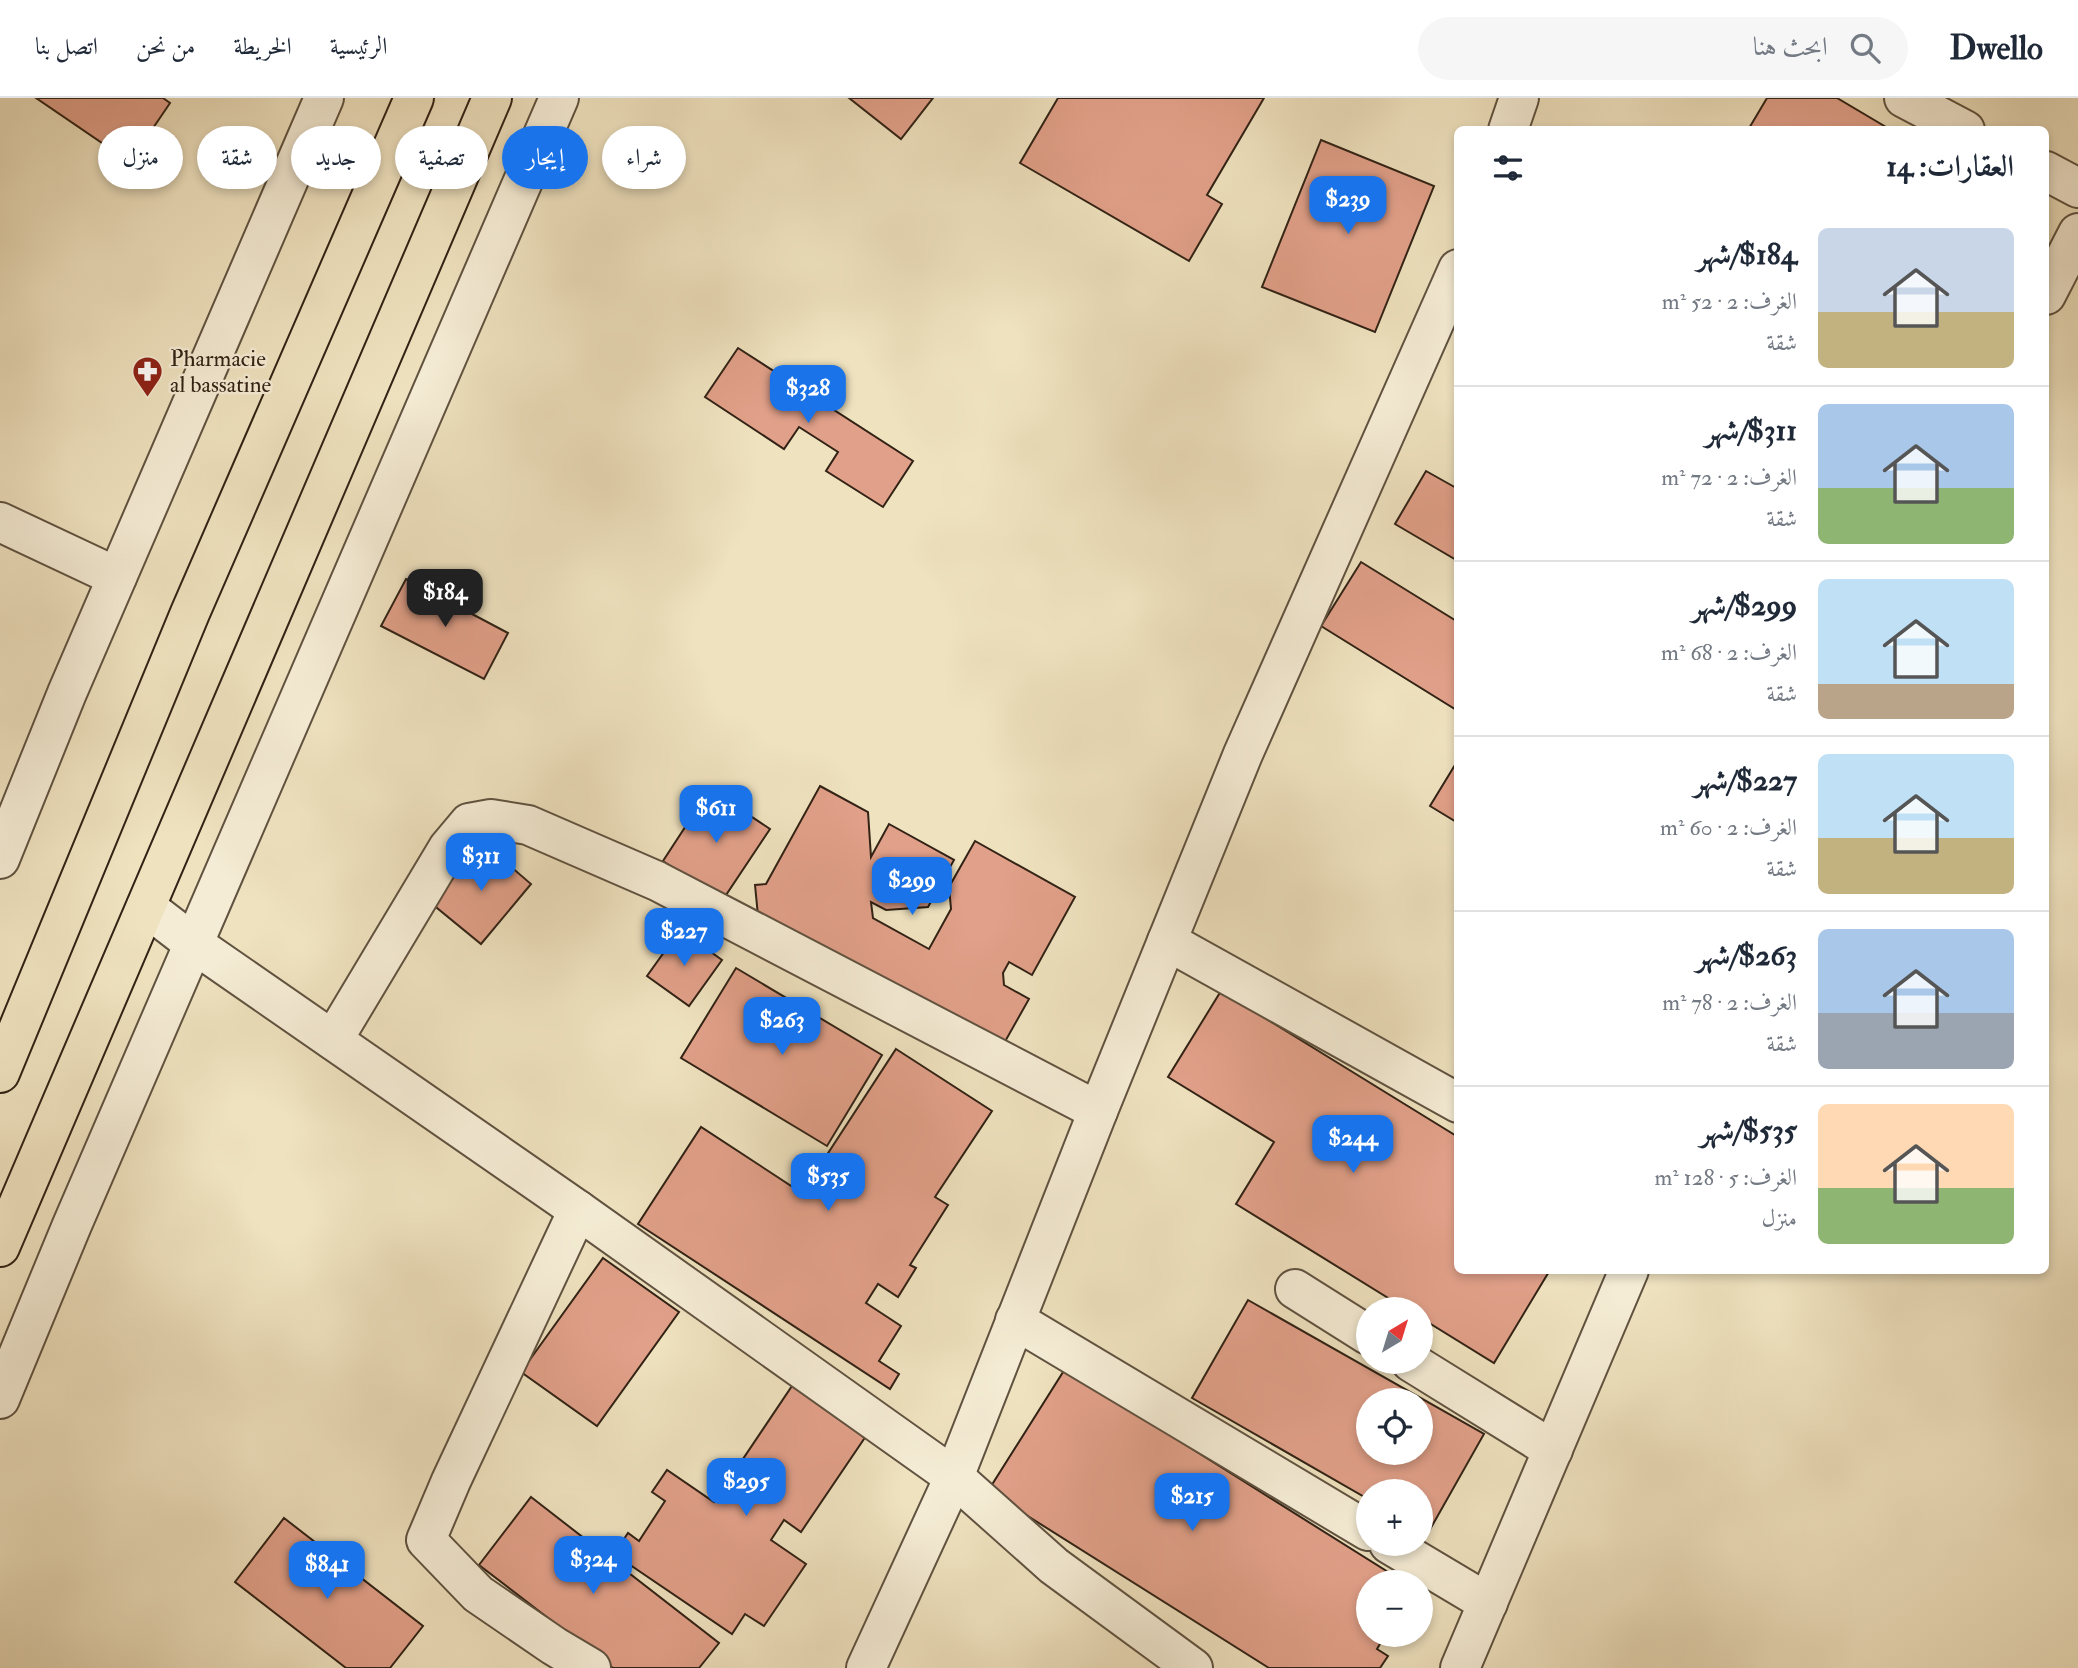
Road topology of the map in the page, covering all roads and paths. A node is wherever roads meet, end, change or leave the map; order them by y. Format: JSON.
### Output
{"nodes":[{"id":1,"x":324,"y":98,"type":"edge"},
{"id":2,"x":414,"y":98,"type":"edge"},
{"id":3,"x":492,"y":98,"type":"edge"},
{"id":4,"x":559,"y":98,"type":"edge"},
{"id":5,"x":1519,"y":98,"type":"edge"},
{"id":6,"x":1904,"y":98,"type":"edge"},
{"id":7,"x":1509,"y":126,"type":"edge"},
{"id":8,"x":1957,"y":126,"type":"edge"},
{"id":9,"x":2049,"y":173,"type":"edge"},
{"id":10,"x":2078,"y":188,"type":"edge"},
{"id":11,"x":2078,"y":233,"type":"edge"},
{"id":12,"x":1454,"y":278,"type":"edge"},
{"id":13,"x":2049,"y":289,"type":"edge"},
{"id":14,"x":0,"y":522,"type":"edge"},
{"id":15,"x":117,"y":577,"type":"junction"},
{"id":16,"x":0,"y":859,"type":"edge"},
{"id":17,"x":146,"y":907,"type":"junction"},
{"id":18,"x":1167,"y":941,"type":"junction"},
{"id":19,"x":194,"y":944,"type":"junction"},
{"id":20,"x":333,"y":1040,"type":"junction"},
{"id":21,"x":0,"y":1073,"type":"edge"},
{"id":22,"x":1454,"y":1100,"type":"edge"},
{"id":23,"x":1098,"y":1111,"type":"junction"},
{"id":24,"x":578,"y":1210,"type":"junction"},
{"id":25,"x":0,"y":1247,"type":"edge"},
{"id":26,"x":1627,"y":1274,"type":"edge"},
{"id":27,"x":1295,"y":1289,"type":"dead end"},
{"id":28,"x":1014,"y":1320,"type":"junction"},
{"id":29,"x":1356,"y":1327,"type":"edge"},
{"id":30,"x":1430,"y":1374,"type":"edge"},
{"id":31,"x":0,"y":1399,"type":"edge"},
{"id":32,"x":1553,"y":1450,"type":"junction"},
{"id":33,"x":954,"y":1476,"type":"junction"},
{"id":34,"x":1356,"y":1524,"type":"edge"},
{"id":35,"x":1409,"y":1556,"type":"edge"},
{"id":36,"x":1488,"y":1603,"type":"junction"},
{"id":37,"x":591,"y":1668,"type":"edge"},
{"id":38,"x":866,"y":1668,"type":"edge"},
{"id":39,"x":1194,"y":1668,"type":"edge"},
{"id":40,"x":1460,"y":1668,"type":"edge"}],
"edges":[{"from":1,"to":15,"type":"street"},
{"from":2,"to":21,"type":"highway"},
{"from":3,"to":17,"type":"highway"},
{"from":4,"to":19,"type":"street"},
{"from":5,"to":7,"type":"street"},
{"from":6,"to":8,"type":"street"},
{"from":9,"to":10,"type":"street"},
{"from":11,"to":13,"type":"street"},
{"from":12,"to":18,"type":"street"},
{"from":14,"to":15,"type":"street"},
{"from":15,"to":16,"type":"street"},
{"from":17,"to":19,"type":"street"},
{"from":17,"to":25,"type":"highway"},
{"from":18,"to":22,"type":"street"},
{"from":18,"to":23,"type":"street"},
{"from":19,"to":20,"type":"street"},
{"from":19,"to":31,"type":"street"},
{"from":20,"to":23,"type":"street"},
{"from":20,"to":24,"type":"street"},
{"from":23,"to":28,"type":"street"},
{"from":24,"to":33,"type":"street"},
{"from":24,"to":37,"type":"street"},
{"from":26,"to":32,"type":"street"},
{"from":27,"to":29,"type":"street"},
{"from":28,"to":33,"type":"street"},
{"from":28,"to":34,"type":"street"},
{"from":30,"to":32,"type":"street"},
{"from":32,"to":36,"type":"street"},
{"from":33,"to":38,"type":"street"},
{"from":33,"to":39,"type":"street"},
{"from":35,"to":36,"type":"street"},
{"from":36,"to":40,"type":"street"}]}
